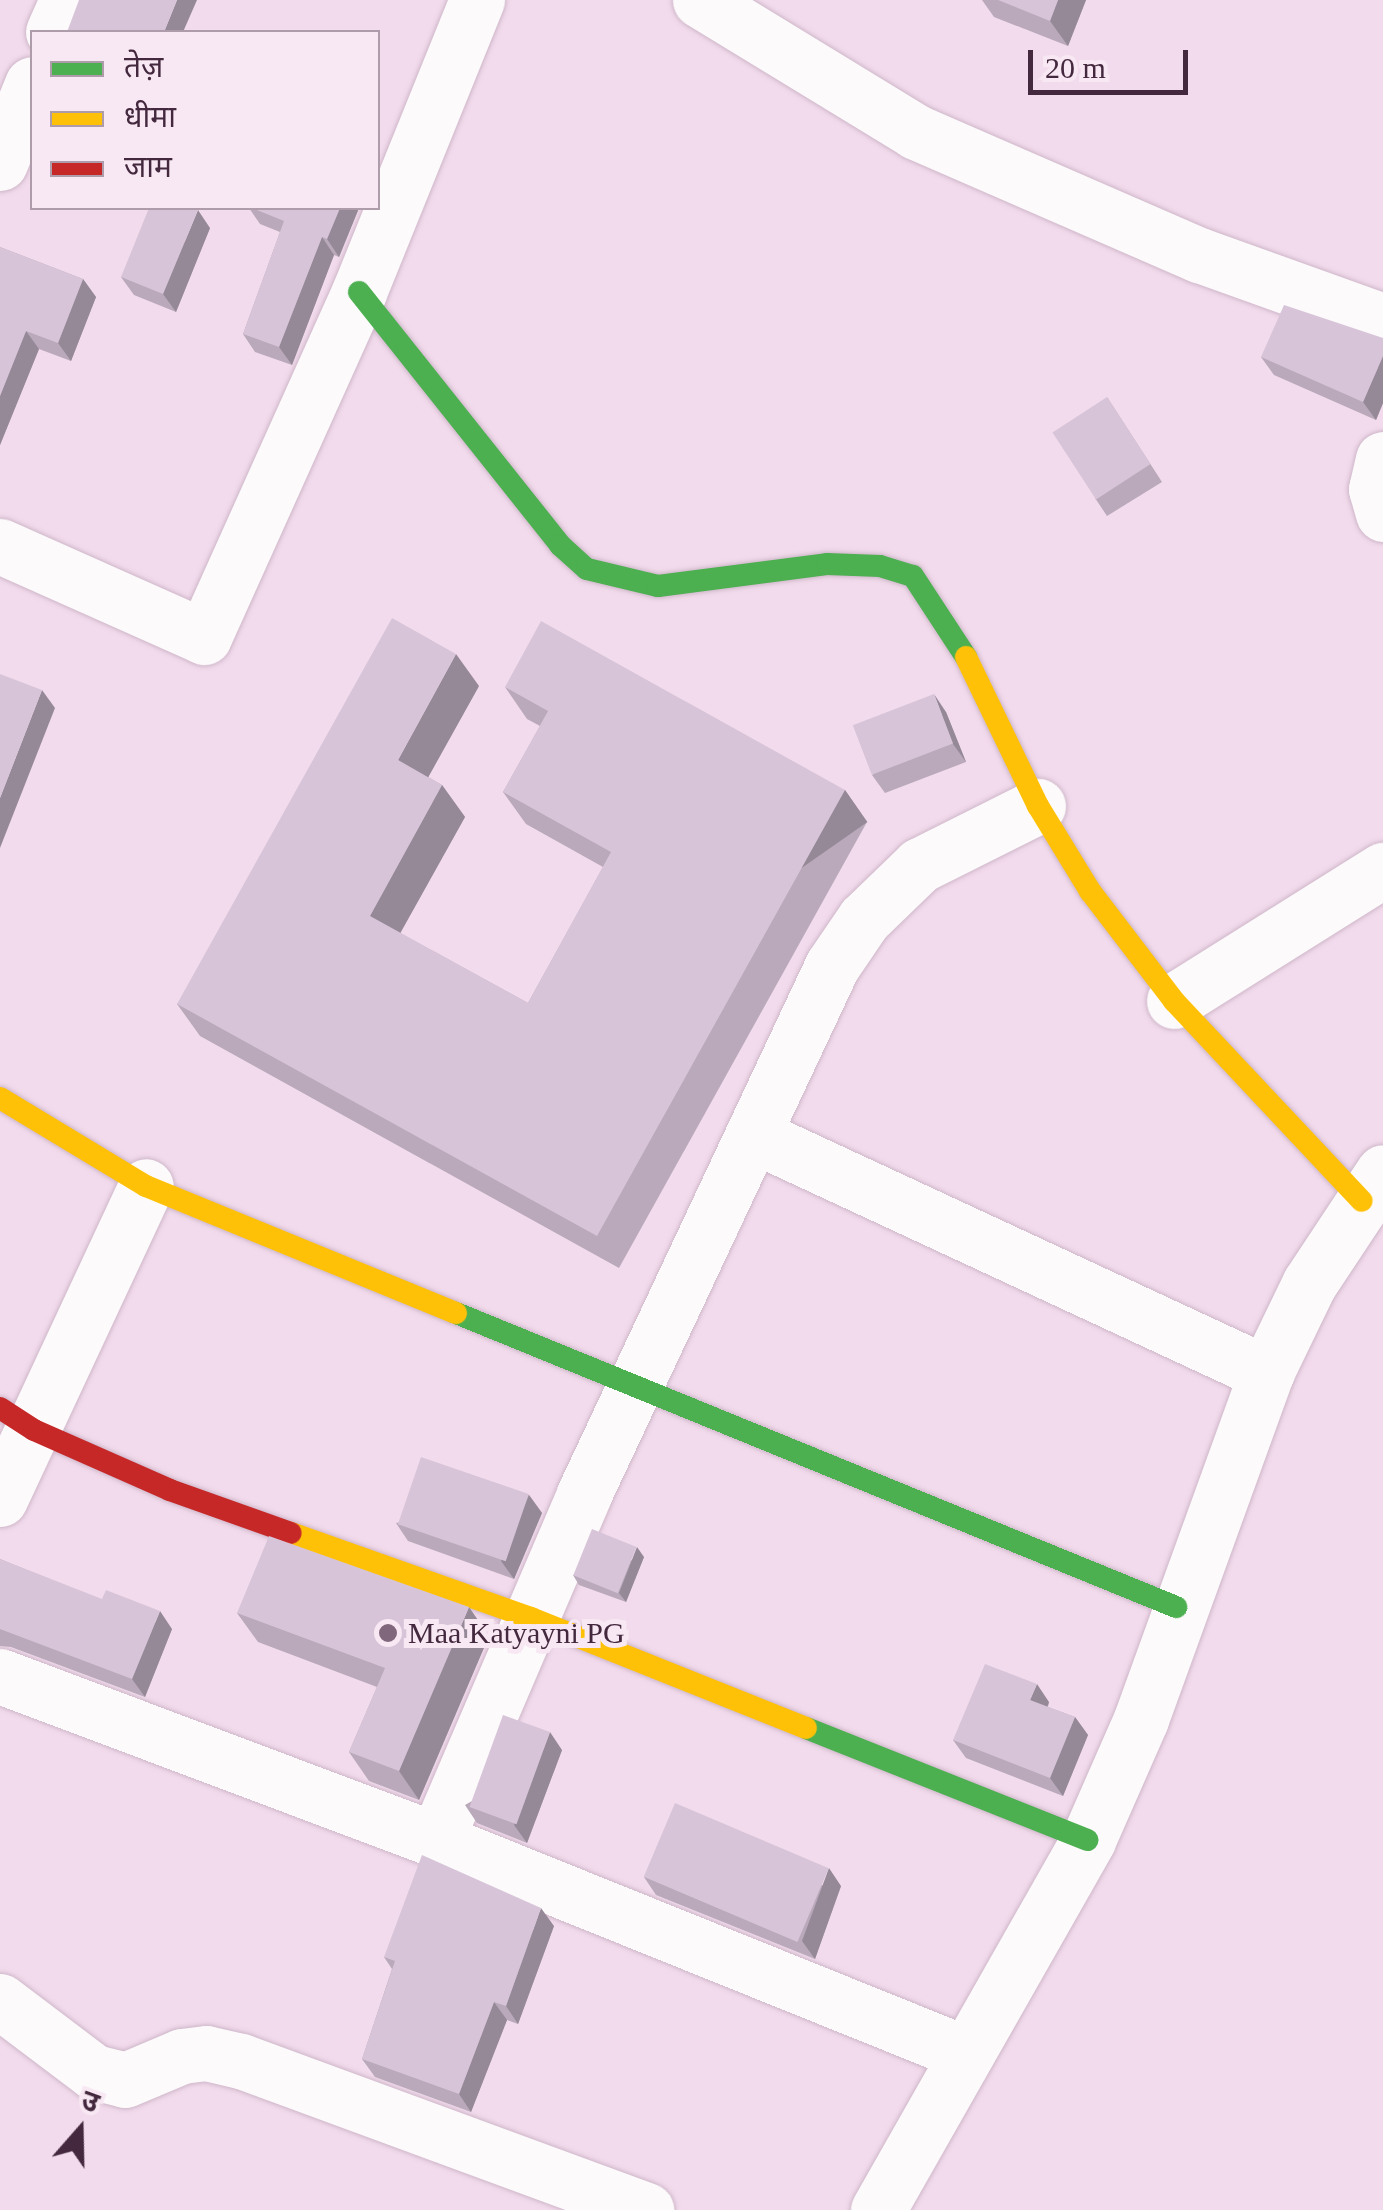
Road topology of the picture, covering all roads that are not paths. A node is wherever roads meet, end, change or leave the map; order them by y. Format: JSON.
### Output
{"nodes":[{"id":1,"x":67,"y":0,"type":"edge"},
{"id":2,"x":477,"y":0,"type":"edge"},
{"id":3,"x":700,"y":0,"type":"edge"},
{"id":4,"x":55,"y":30,"type":"edge"},
{"id":5,"x":30,"y":89,"type":"edge"},
{"id":6,"x":0,"y":163,"type":"edge"},
{"id":7,"x":359,"y":292,"type":"junction"},
{"id":8,"x":1383,"y":320,"type":"edge"},
{"id":9,"x":1383,"y":459,"type":"edge"},
{"id":10,"x":1383,"y":514,"type":"edge"},
{"id":11,"x":0,"y":546,"type":"edge"},
{"id":12,"x":1038,"y":806,"type":"junction"},
{"id":13,"x":1383,"y":870,"type":"edge"},
{"id":14,"x":1174,"y":1001,"type":"junction"},
{"id":15,"x":0,"y":1098,"type":"edge"},
{"id":16,"x":753,"y":1135,"type":"junction"},
{"id":17,"x":146,"y":1186,"type":"junction"},
{"id":18,"x":1372,"y":1186,"type":"edge"},
{"id":19,"x":1266,"y":1373,"type":"junction"},
{"id":20,"x":636,"y":1388,"type":"junction"},
{"id":21,"x":17,"y":1419,"type":"edge"},
{"id":22,"x":0,"y":1499,"type":"edge"},
{"id":23,"x":1176,"y":1607,"type":"junction"},
{"id":24,"x":531,"y":1618,"type":"junction"},
{"id":25,"x":0,"y":1676,"type":"edge"},
{"id":26,"x":436,"y":1840,"type":"junction"},
{"id":27,"x":1088,"y":1840,"type":"junction"},
{"id":28,"x":0,"y":2001,"type":"edge"},
{"id":29,"x":962,"y":2052,"type":"junction"},
{"id":30,"x":889,"y":2207,"type":"edge"},
{"id":31,"x":647,"y":2210,"type":"edge"}],
"edges":[{"from":1,"to":4,"type":"street"},
{"from":2,"to":7,"type":"street"},
{"from":3,"to":8,"type":"street"},
{"from":5,"to":6,"type":"street"},
{"from":7,"to":11,"type":"street"},
{"from":7,"to":12,"type":"street"},
{"from":9,"to":10,"type":"street"},
{"from":12,"to":14,"type":"street"},
{"from":12,"to":16,"type":"street"},
{"from":13,"to":14,"type":"street"},
{"from":14,"to":18,"type":"street"},
{"from":15,"to":17,"type":"street"},
{"from":16,"to":19,"type":"street"},
{"from":16,"to":20,"type":"street"},
{"from":17,"to":20,"type":"street"},
{"from":17,"to":21,"type":"street"},
{"from":18,"to":19,"type":"street"},
{"from":19,"to":23,"type":"street"},
{"from":20,"to":23,"type":"street"},
{"from":20,"to":24,"type":"street"},
{"from":21,"to":22,"type":"street"},
{"from":21,"to":24,"type":"street"},
{"from":23,"to":27,"type":"street"},
{"from":24,"to":26,"type":"street"},
{"from":24,"to":27,"type":"street"},
{"from":25,"to":26,"type":"street"},
{"from":26,"to":29,"type":"street"},
{"from":27,"to":29,"type":"street"},
{"from":28,"to":31,"type":"street"},
{"from":29,"to":30,"type":"street"}]}
